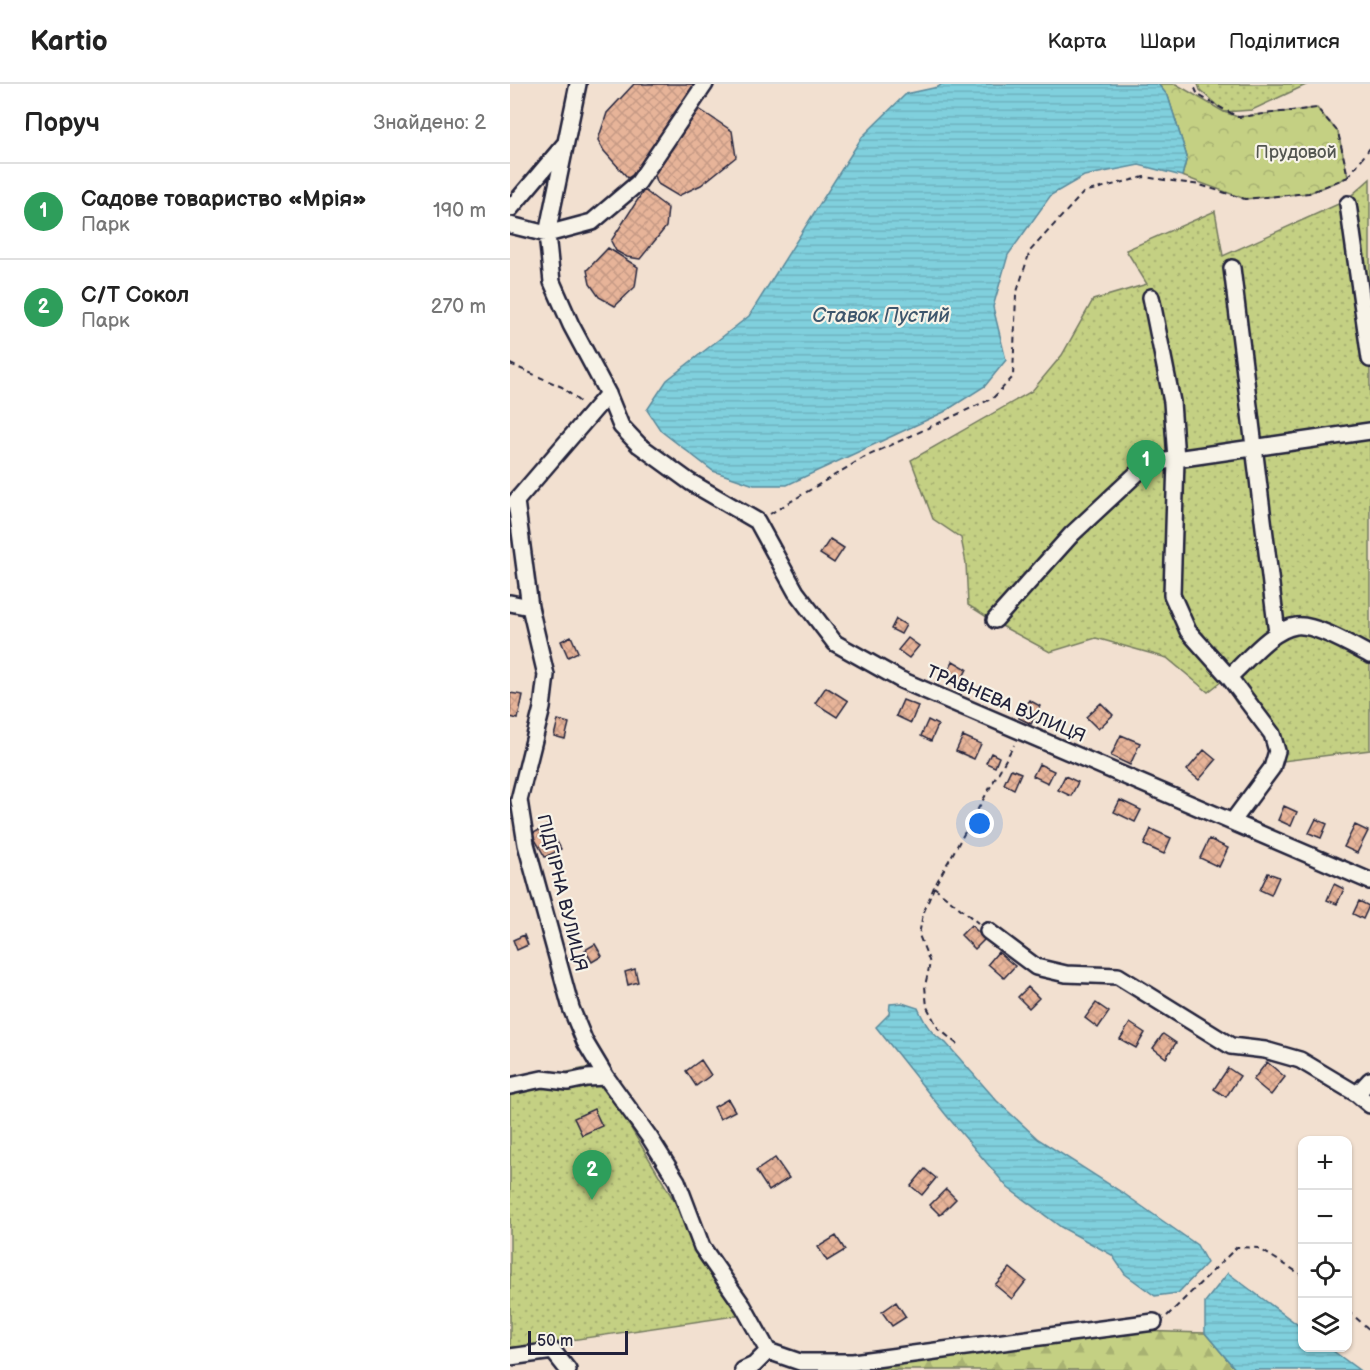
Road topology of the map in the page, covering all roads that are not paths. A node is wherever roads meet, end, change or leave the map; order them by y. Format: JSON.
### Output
{"nodes":[{"id":1,"x":578,"y":84,"type":"edge"},
{"id":2,"x":705,"y":84,"type":"edge"},
{"id":3,"x":566,"y":143,"type":"junction"},
{"id":4,"x":1348,"y":204,"type":"dead end"},
{"id":5,"x":510,"y":209,"type":"edge"},
{"id":6,"x":510,"y":225,"type":"edge"},
{"id":7,"x":547,"y":234,"type":"junction"},
{"id":8,"x":1232,"y":268,"type":"dead end"},
{"id":9,"x":1152,"y":297,"type":"dead end"},
{"id":10,"x":1370,"y":359,"type":"edge"},
{"id":11,"x":608,"y":394,"type":"junction"},
{"id":12,"x":1370,"y":431,"type":"edge"},
{"id":13,"x":1254,"y":448,"type":"junction"},
{"id":14,"x":1176,"y":459,"type":"junction"},
{"id":15,"x":510,"y":603,"type":"edge"},
{"id":16,"x":530,"y":607,"type":"junction"},
{"id":17,"x":995,"y":620,"type":"dead end"},
{"id":18,"x":1277,"y":633,"type":"junction"},
{"id":19,"x":1370,"y":655,"type":"edge"},
{"id":20,"x":1229,"y":677,"type":"junction"},
{"id":21,"x":1232,"y":822,"type":"junction"},
{"id":22,"x":1370,"y":881,"type":"edge"},
{"id":23,"x":988,"y":932,"type":"road end"},
{"id":24,"x":606,"y":1077,"type":"junction"},
{"id":25,"x":1370,"y":1080,"type":"edge"},
{"id":26,"x":510,"y":1086,"type":"edge"},
{"id":27,"x":1357,"y":1094,"type":"junction"},
{"id":28,"x":1370,"y":1105,"type":"edge"},
{"id":29,"x":1154,"y":1322,"type":"road end"},
{"id":30,"x":768,"y":1351,"type":"junction"},
{"id":31,"x":510,"y":1357,"type":"edge"},
{"id":32,"x":568,"y":1370,"type":"edge"},
{"id":33,"x":743,"y":1370,"type":"edge"}],
"edges":[{"from":1,"to":3,"type":"street"},
{"from":2,"to":7,"type":"street"},
{"from":3,"to":5,"type":"street"},
{"from":3,"to":7,"type":"street"},
{"from":4,"to":10,"type":"street"},
{"from":6,"to":7,"type":"street"},
{"from":7,"to":11,"type":"street"},
{"from":8,"to":13,"type":"street"},
{"from":9,"to":14,"type":"street"},
{"from":11,"to":16,"type":"street","name":"ПІДГІРНА ВУЛИЦЯ"},
{"from":11,"to":21,"type":"street","name":"ТРАВНЕВА ВУЛИЦЯ"},
{"from":12,"to":13,"type":"street"},
{"from":13,"to":14,"type":"street"},
{"from":13,"to":18,"type":"street"},
{"from":14,"to":17,"type":"street"},
{"from":14,"to":20,"type":"street"},
{"from":15,"to":16,"type":"street"},
{"from":16,"to":24,"type":"street","name":"ПІДГІРНА ВУЛИЦЯ"},
{"from":18,"to":19,"type":"street"},
{"from":18,"to":20,"type":"street"},
{"from":20,"to":21,"type":"street"},
{"from":21,"to":22,"type":"street","name":"ТРАВНЕВА ВУЛИЦЯ"},
{"from":23,"to":27,"type":"street"},
{"from":24,"to":26,"type":"street"},
{"from":24,"to":30,"type":"street","name":"ПІДГІРНА ВУЛИЦЯ"},
{"from":25,"to":27,"type":"street"},
{"from":27,"to":28,"type":"street"},
{"from":29,"to":30,"type":"street"},
{"from":30,"to":33,"type":"street"},
{"from":31,"to":32,"type":"street"}]}
